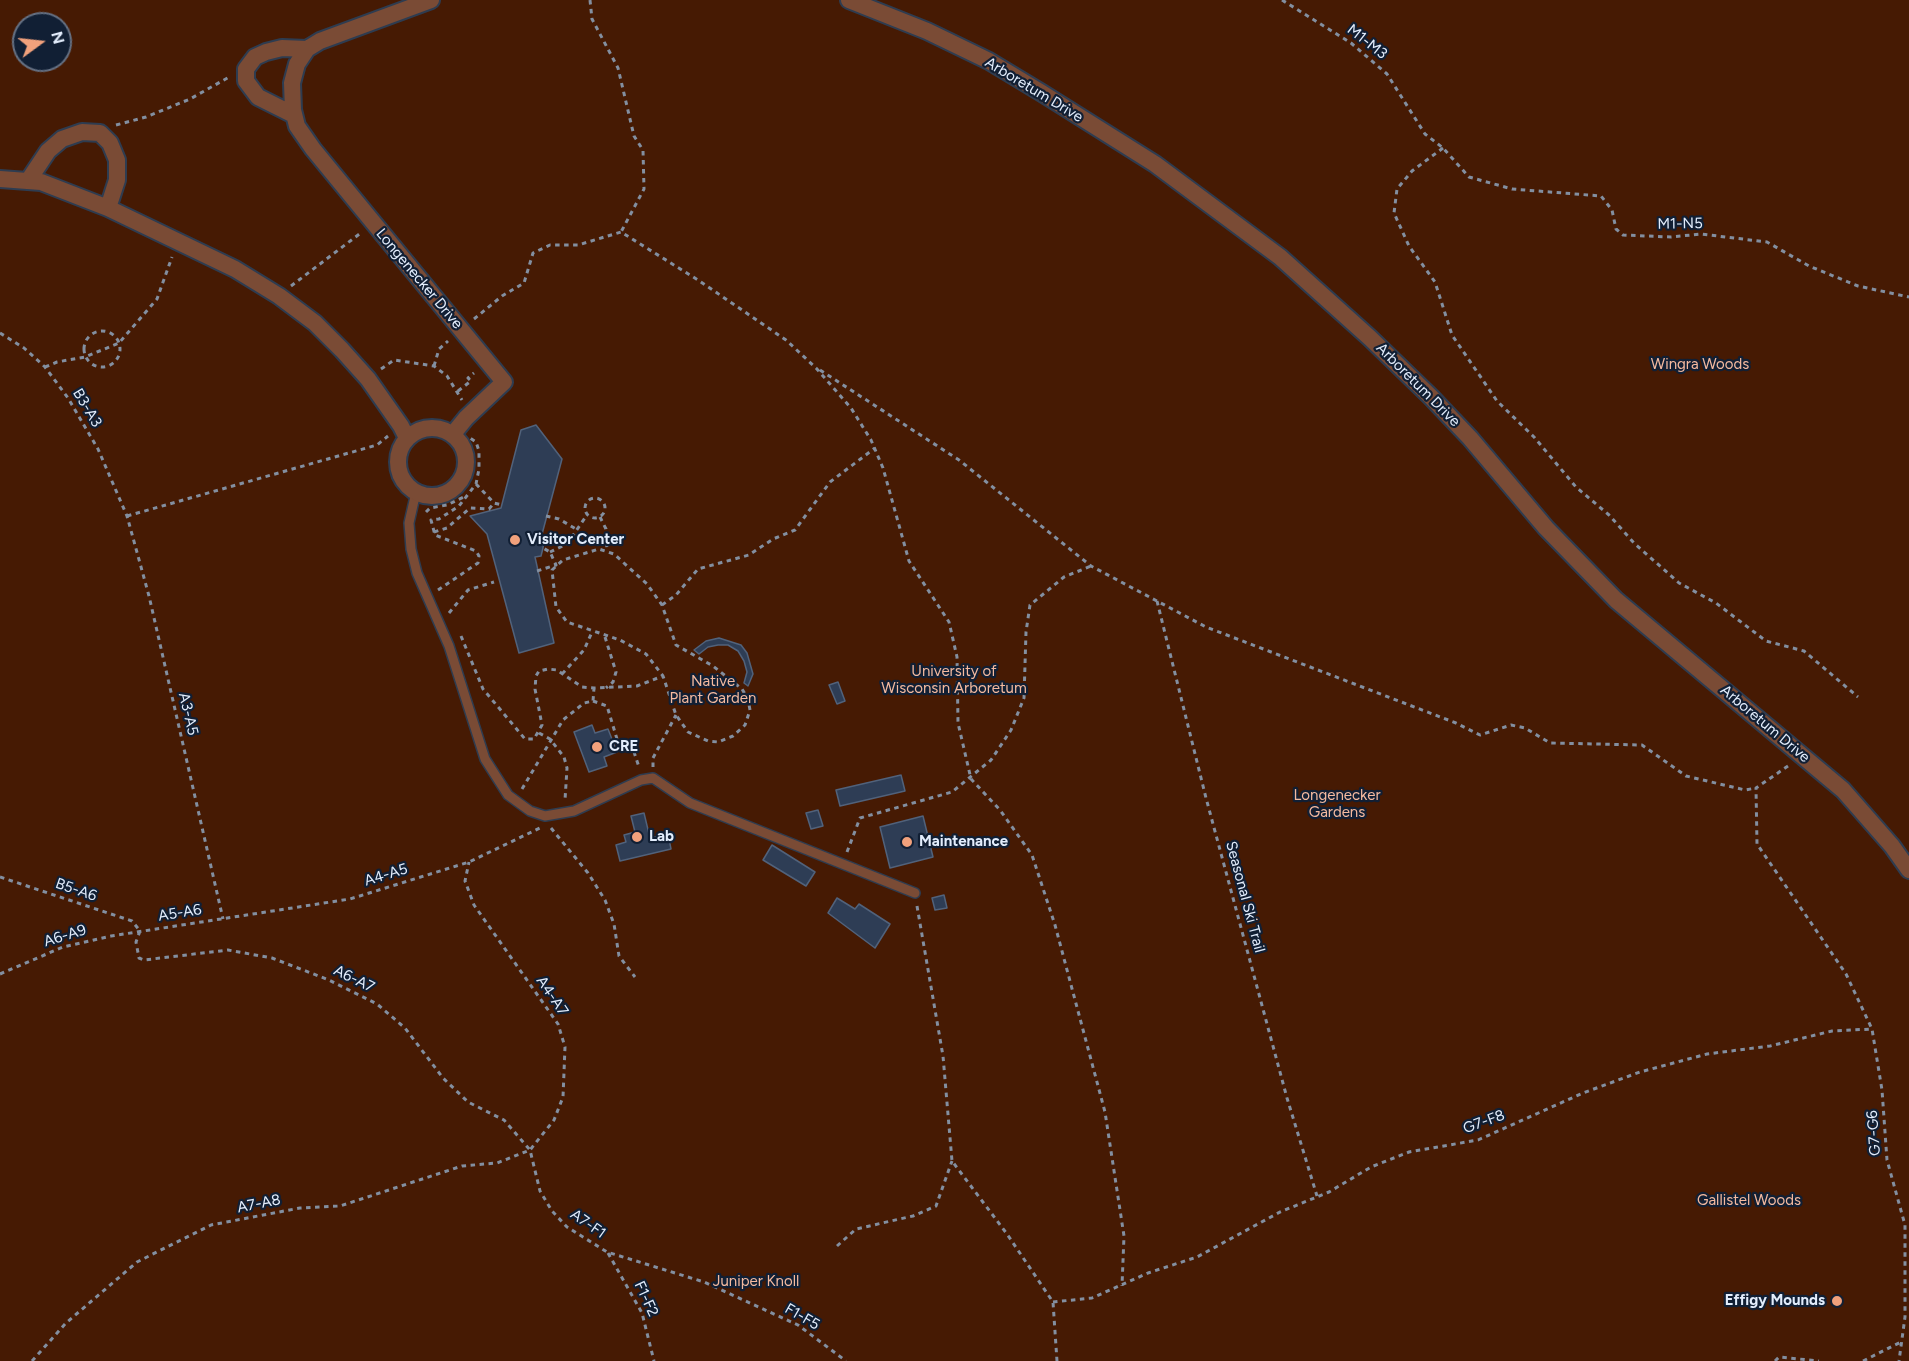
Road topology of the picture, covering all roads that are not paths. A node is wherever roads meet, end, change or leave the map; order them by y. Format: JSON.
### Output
{"nodes":[{"id":1,"x":431,"y":0,"type":"edge"},
{"id":2,"x":849,"y":0,"type":"edge"},
{"id":3,"x":307,"y":49,"type":"junction"},
{"id":4,"x":294,"y":115,"type":"junction"},
{"id":5,"x":0,"y":180,"type":"edge"},
{"id":6,"x":28,"y":181,"type":"junction"},
{"id":7,"x":108,"y":208,"type":"junction"},
{"id":8,"x":404,"y":432,"type":"junction"},
{"id":9,"x":453,"y":435,"type":"junction"},
{"id":10,"x":416,"y":492,"type":"junction"},
{"id":11,"x":1909,"y":870,"type":"edge"},
{"id":12,"x":915,"y":893,"type":"road end"}],
"edges":[{"from":1,"to":3,"type":"street"},
{"from":2,"to":11,"type":"street","name":"Arboretum Drive"},
{"from":3,"to":4,"type":"street"},
{"from":3,"to":4,"type":"street"},
{"from":4,"to":9,"type":"street","name":"Longenecker Drive"},
{"from":5,"to":6,"type":"street"},
{"from":6,"to":7,"type":"street"},
{"from":6,"to":7,"type":"street"},
{"from":7,"to":8,"type":"street"},
{"from":8,"to":9,"type":"street"},
{"from":8,"to":10,"type":"street"},
{"from":9,"to":10,"type":"street"},
{"from":10,"to":12,"type":"lane"}]}
